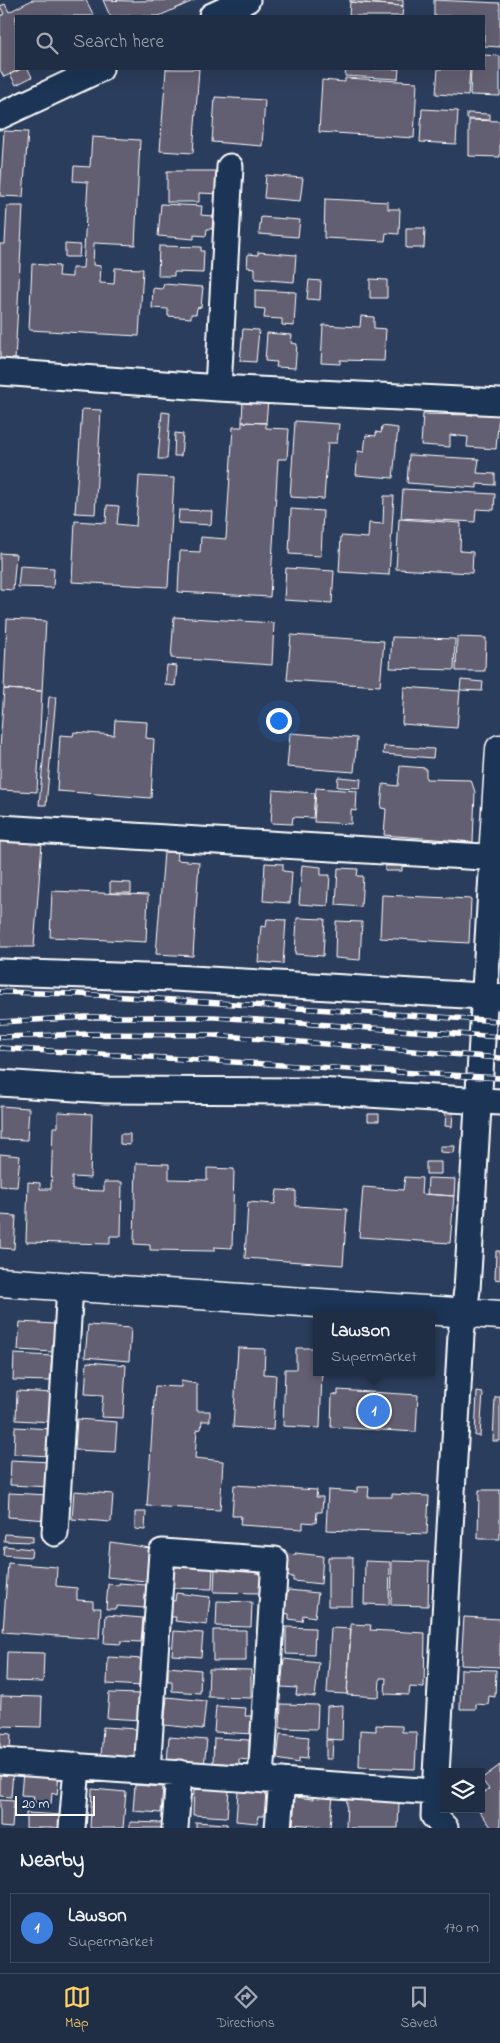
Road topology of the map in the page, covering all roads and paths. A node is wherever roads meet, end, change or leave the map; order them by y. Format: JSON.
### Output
{"nodes":[{"id":1,"x":247,"y":0,"type":"edge"},
{"id":2,"x":214,"y":15,"type":"edge"},
{"id":3,"x":98,"y":70,"type":"edge"},
{"id":4,"x":0,"y":116,"type":"edge"},
{"id":5,"x":230,"y":167,"type":"dead end"},
{"id":6,"x":0,"y":372,"type":"edge"},
{"id":7,"x":218,"y":388,"type":"junction"},
{"id":8,"x":500,"y":402,"type":"edge"},
{"id":9,"x":500,"y":749,"type":"edge"},
{"id":10,"x":0,"y":828,"type":"edge"},
{"id":11,"x":496,"y":857,"type":"edge"},
{"id":12,"x":0,"y":972,"type":"edge"},
{"id":13,"x":492,"y":996,"type":"edge"},
{"id":14,"x":0,"y":1083,"type":"edge"},
{"id":15,"x":489,"y":1101,"type":"edge"},
{"id":16,"x":0,"y":1282,"type":"edge"},
{"id":17,"x":70,"y":1286,"type":"junction"},
{"id":18,"x":463,"y":1312,"type":"junction"},
{"id":19,"x":500,"y":1315,"type":"edge"},
{"id":20,"x":55,"y":1534,"type":"dead end"},
{"id":21,"x":0,"y":1761,"type":"edge"},
{"id":22,"x":76,"y":1766,"type":"junction"},
{"id":23,"x":147,"y":1771,"type":"junction"},
{"id":24,"x":179,"y":1774,"type":"junction"},
{"id":25,"x":272,"y":1780,"type":"junction"},
{"id":26,"x":435,"y":1792,"type":"junction"},
{"id":27,"x":72,"y":1828,"type":"edge"},
{"id":28,"x":175,"y":1828,"type":"edge"},
{"id":29,"x":278,"y":1828,"type":"edge"},
{"id":30,"x":444,"y":1828,"type":"edge"}],
"edges":[{"from":1,"to":2,"type":"street"},
{"from":3,"to":4,"type":"street"},
{"from":5,"to":7,"type":"street"},
{"from":6,"to":7,"type":"street"},
{"from":7,"to":8,"type":"street"},
{"from":9,"to":11,"type":"street"},
{"from":10,"to":11,"type":"street"},
{"from":11,"to":13,"type":"street"},
{"from":12,"to":13,"type":"street"},
{"from":13,"to":15,"type":"street"},
{"from":14,"to":15,"type":"street"},
{"from":15,"to":18,"type":"street"},
{"from":16,"to":17,"type":"street"},
{"from":17,"to":18,"type":"street"},
{"from":17,"to":20,"type":"street"},
{"from":18,"to":19,"type":"street"},
{"from":18,"to":26,"type":"street"},
{"from":21,"to":22,"type":"street"},
{"from":22,"to":23,"type":"street"},
{"from":22,"to":27,"type":"street"},
{"from":23,"to":24,"type":"street"},
{"from":23,"to":25,"type":"street"},
{"from":24,"to":25,"type":"street"},
{"from":24,"to":28,"type":"street"},
{"from":25,"to":26,"type":"street"},
{"from":25,"to":29,"type":"street"},
{"from":26,"to":30,"type":"street"}]}
